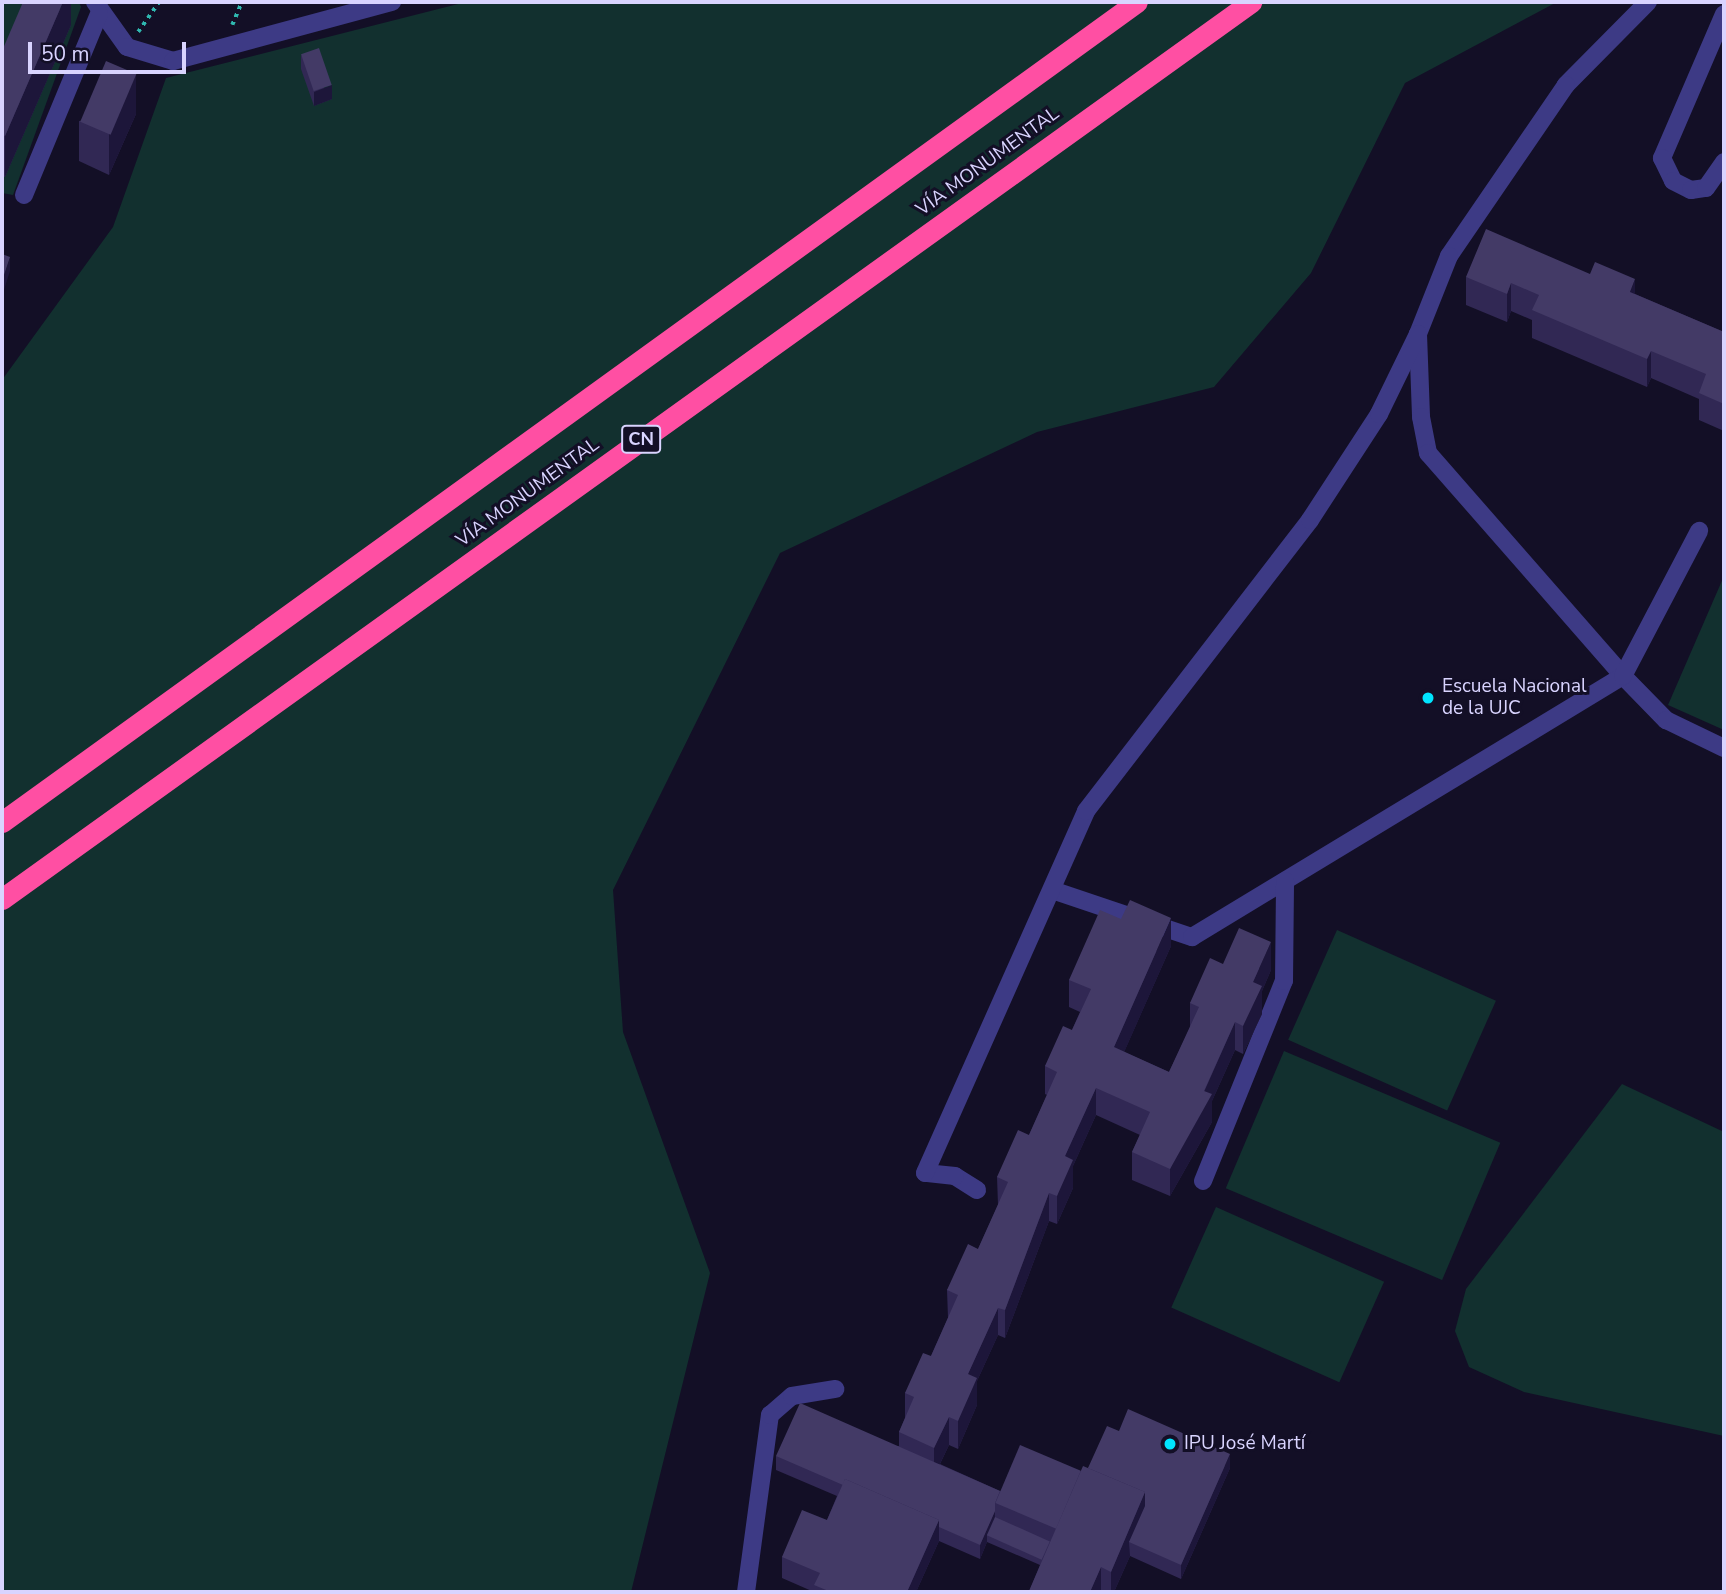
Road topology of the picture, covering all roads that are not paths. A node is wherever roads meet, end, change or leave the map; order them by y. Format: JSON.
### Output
{"nodes":[{"id":1,"x":392,"y":2,"type":"edge"},
{"id":2,"x":1137,"y":2,"type":"edge"},
{"id":3,"x":1251,"y":2,"type":"edge"},
{"id":4,"x":1648,"y":2,"type":"edge"},
{"id":5,"x":97,"y":8,"type":"edge"},
{"id":6,"x":1724,"y":14,"type":"edge"},
{"id":7,"x":1724,"y":162,"type":"edge"},
{"id":8,"x":24,"y":195,"type":"dead end"},
{"id":9,"x":1418,"y":334,"type":"junction"},
{"id":10,"x":1699,"y":531,"type":"dead end"},
{"id":11,"x":1623,"y":676,"type":"junction"},
{"id":12,"x":1724,"y":748,"type":"edge"},
{"id":13,"x":71,"y":771,"type":"junction"},
{"id":14,"x":2,"y":808,"type":"edge"},
{"id":15,"x":2,"y":822,"type":"edge"},
{"id":16,"x":32,"y":877,"type":"junction"},
{"id":17,"x":1285,"y":881,"type":"junction"},
{"id":18,"x":1052,"y":890,"type":"junction"},
{"id":19,"x":2,"y":899,"type":"edge"},
{"id":20,"x":2,"y":907,"type":"edge"},
{"id":21,"x":1203,"y":1181,"type":"dead end"},
{"id":22,"x":977,"y":1190,"type":"dead end"},
{"id":23,"x":835,"y":1389,"type":"dead end"},
{"id":24,"x":750,"y":1591,"type":"edge"}],
"edges":[{"from":1,"to":5,"type":"street"},
{"from":2,"to":13,"type":"highway"},
{"from":3,"to":16,"type":"highway","name":"VÍA MONUMENTAL","number":"CN"},
{"from":4,"to":9,"type":"street"},
{"from":5,"to":8,"type":"street"},
{"from":6,"to":7,"type":"street"},
{"from":9,"to":11,"type":"street"},
{"from":9,"to":18,"type":"street"},
{"from":10,"to":11,"type":"street"},
{"from":11,"to":12,"type":"street"},
{"from":11,"to":17,"type":"street"},
{"from":13,"to":14,"type":"highway"},
{"from":13,"to":15,"type":"highway"},
{"from":16,"to":19,"type":"highway","name":"VÍA MONUMENTAL","number":"CN"},
{"from":16,"to":20,"type":"highway"},
{"from":17,"to":18,"type":"street"},
{"from":17,"to":21,"type":"street"},
{"from":18,"to":22,"type":"street"},
{"from":23,"to":24,"type":"street"}]}
